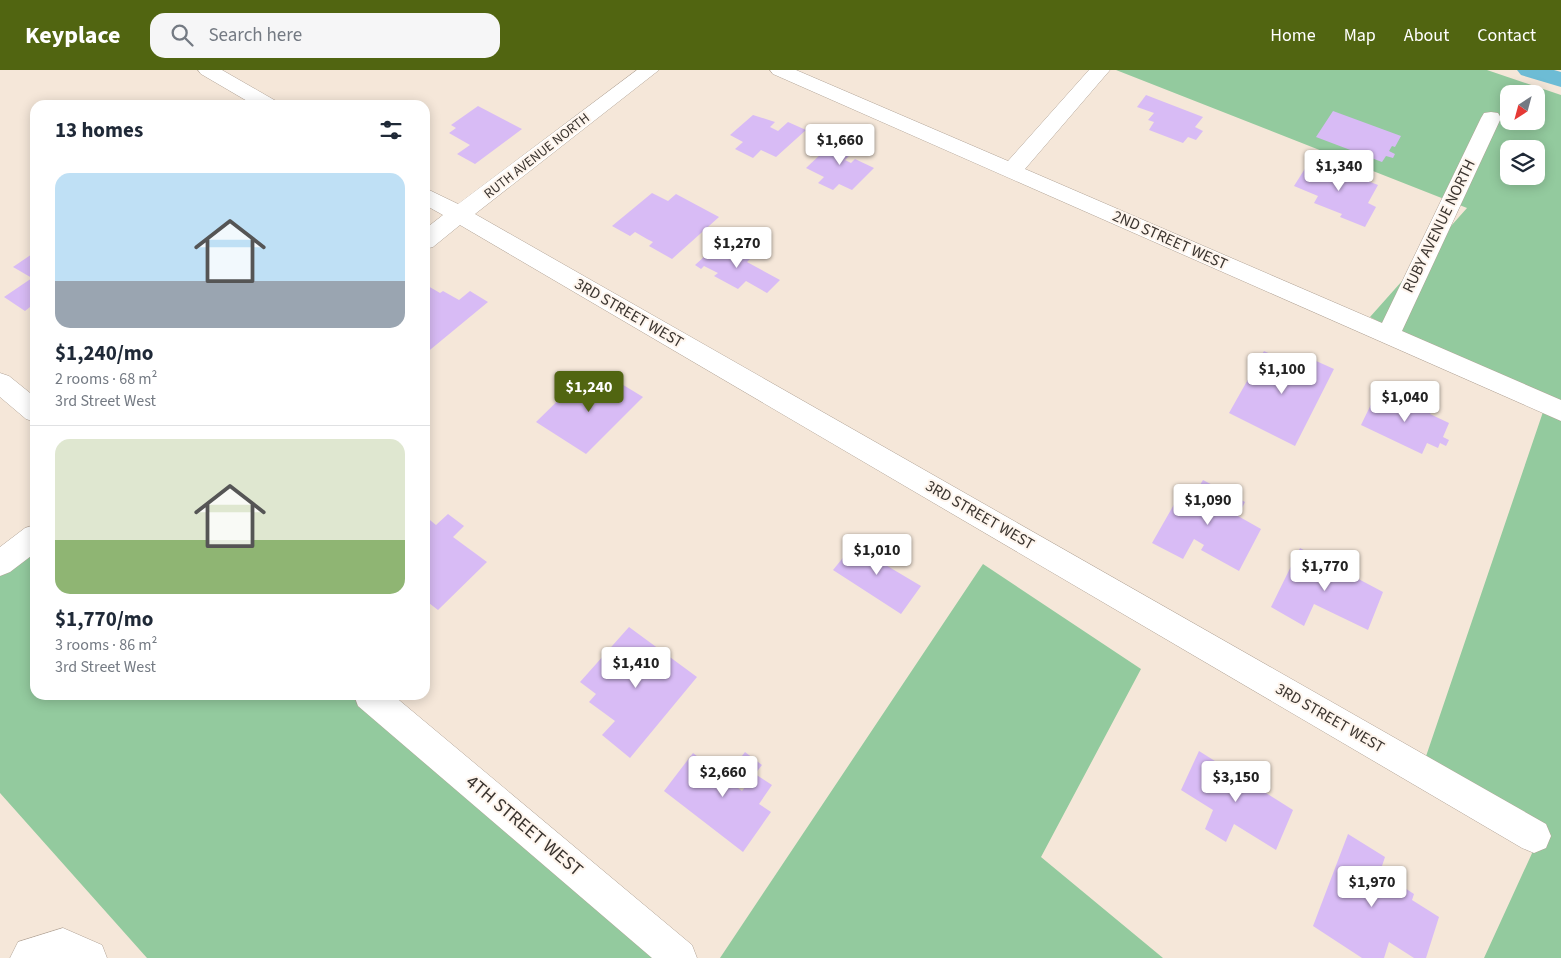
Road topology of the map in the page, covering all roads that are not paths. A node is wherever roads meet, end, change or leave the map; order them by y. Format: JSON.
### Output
{"nodes":[{"id":1,"x":208,"y":70,"type":"edge"},
{"id":2,"x":649,"y":70,"type":"edge"},
{"id":3,"x":780,"y":70,"type":"edge"},
{"id":4,"x":1100,"y":70,"type":"edge"},
{"id":5,"x":260,"y":100,"type":"edge"},
{"id":6,"x":1491,"y":118,"type":"dead end"},
{"id":7,"x":1011,"y":171,"type":"junction"},
{"id":8,"x":430,"y":198,"type":"edge"},
{"id":9,"x":460,"y":215,"type":"junction"},
{"id":10,"x":430,"y":237,"type":"edge"},
{"id":11,"x":1388,"y":335,"type":"junction"},
{"id":12,"x":3,"y":390,"type":"edge"},
{"id":13,"x":30,"y":409,"type":"edge"},
{"id":14,"x":1561,"y":411,"type":"edge"},
{"id":15,"x":30,"y":541,"type":"edge"},
{"id":16,"x":0,"y":564,"type":"edge"},
{"id":17,"x":374,"y":700,"type":"edge"},
{"id":18,"x":1534,"y":836,"type":"dead end"},
{"id":19,"x":28,"y":958,"type":"edge"},
{"id":20,"x":89,"y":958,"type":"edge"},
{"id":21,"x":679,"y":958,"type":"edge"}],
"edges":[{"from":1,"to":5,"type":"street"},
{"from":2,"to":9,"type":"street","name":"RUTH AVENUE NORTH"},
{"from":3,"to":7,"type":"street","name":"2ND STREET WEST"},
{"from":4,"to":7,"type":"street"},
{"from":6,"to":11,"type":"street","name":"RUBY AVENUE NORTH"},
{"from":7,"to":11,"type":"street","name":"2ND STREET WEST"},
{"from":8,"to":9,"type":"street","name":"3RD STREET WEST"},
{"from":9,"to":10,"type":"street","name":"RUTH AVENUE NORTH"},
{"from":9,"to":18,"type":"street","name":"3RD STREET WEST"},
{"from":11,"to":14,"type":"street","name":"2ND STREET WEST"},
{"from":12,"to":13,"type":"street"},
{"from":15,"to":16,"type":"street"},
{"from":17,"to":21,"type":"street","name":"4TH STREET WEST"},
{"from":19,"to":20,"type":"street"}]}
